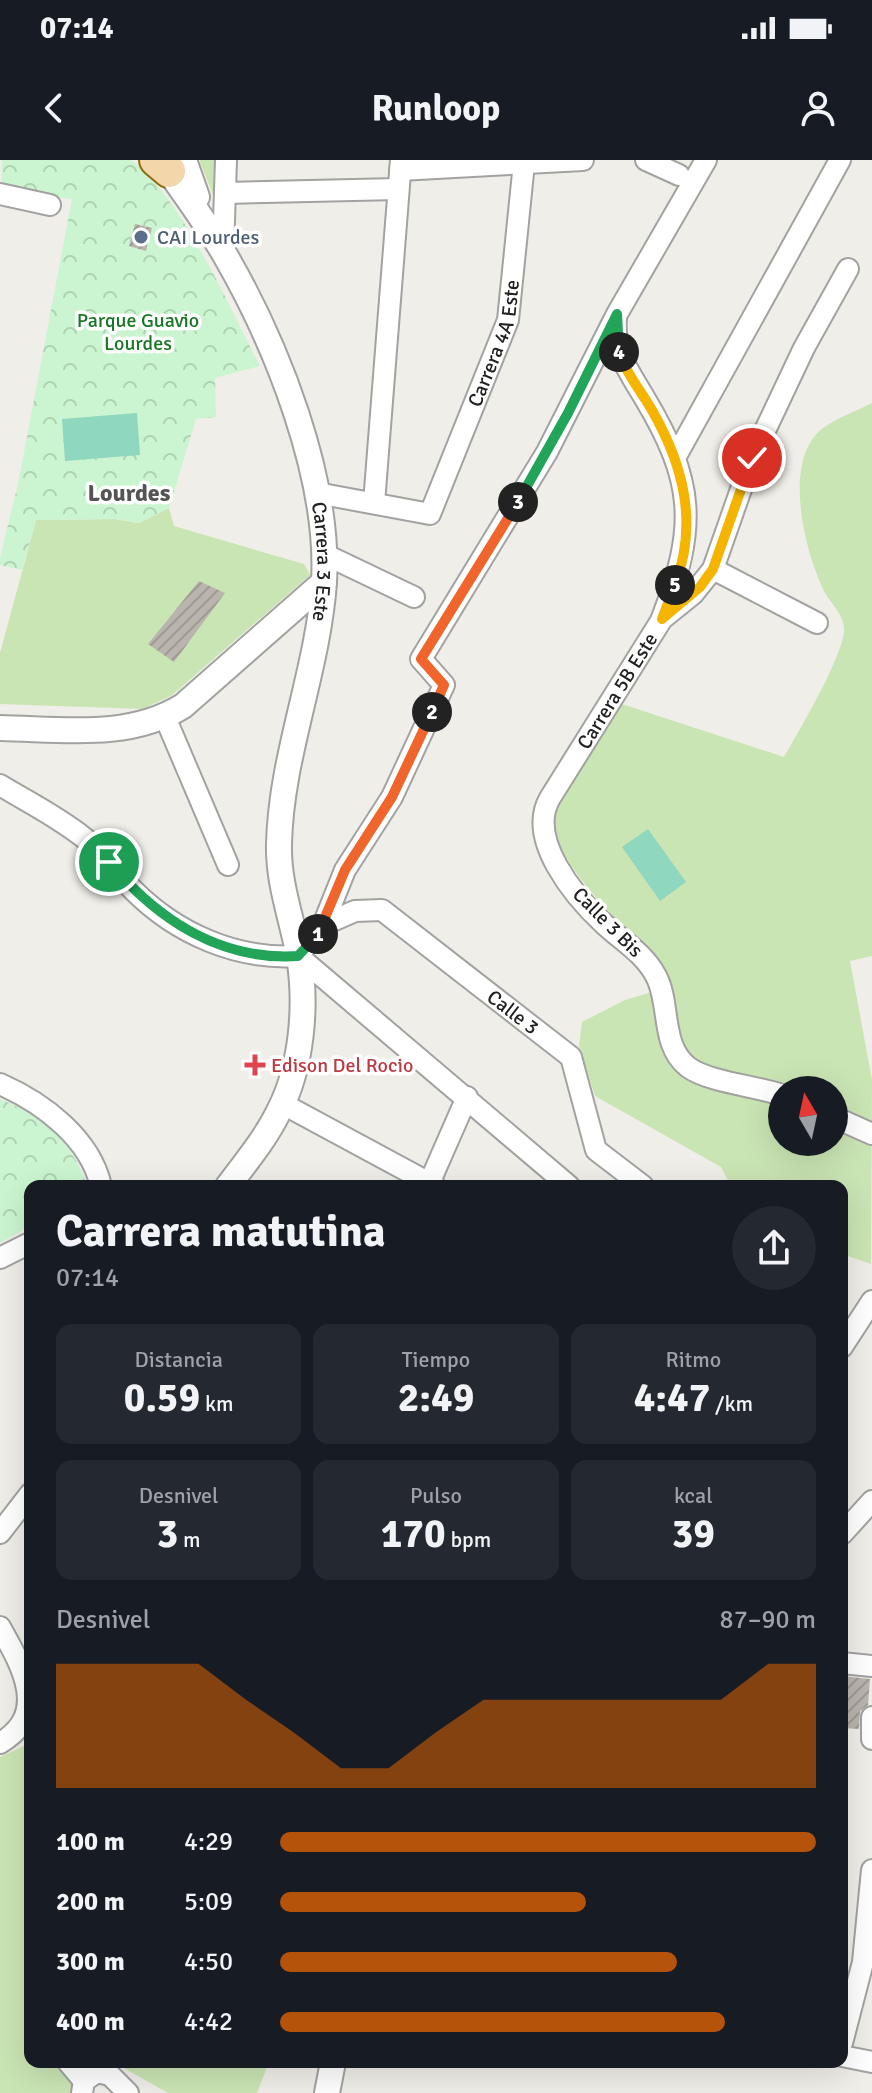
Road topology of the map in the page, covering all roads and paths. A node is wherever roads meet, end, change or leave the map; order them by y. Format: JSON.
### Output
{"nodes":[{"id":1,"x":226,"y":160,"type":"edge"},
{"id":2,"x":583,"y":160,"type":"edge"},
{"id":3,"x":646,"y":160,"type":"edge"},
{"id":4,"x":706,"y":160,"type":"edge"},
{"id":5,"x":840,"y":160,"type":"edge"},
{"id":6,"x":168,"y":163,"type":"edge"},
{"id":7,"x":524,"y":163,"type":"junction"},
{"id":8,"x":400,"y":173,"type":"edge"},
{"id":9,"x":679,"y":175,"type":"dead end"},
{"id":10,"x":225,"y":193,"type":"junction"},
{"id":11,"x":0,"y":194,"type":"edge"},
{"id":12,"x":50,"y":205,"type":"dead end"},
{"id":13,"x":217,"y":242,"type":"junction"},
{"id":14,"x":848,"y":269,"type":"dead end"},
{"id":15,"x":617,"y":314,"type":"junction"},
{"id":16,"x":675,"y":458,"type":"junction"},
{"id":17,"x":317,"y":493,"type":"junction"},
{"id":18,"x":374,"y":503,"type":"junction"},
{"id":19,"x":324,"y":554,"type":"junction"},
{"id":20,"x":713,"y":569,"type":"junction"},
{"id":21,"x":324,"y":582,"type":"junction"},
{"id":22,"x":414,"y":597,"type":"dead end"},
{"id":23,"x":662,"y":619,"type":"junction"},
{"id":24,"x":817,"y":623,"type":"dead end"},
{"id":25,"x":165,"y":717,"type":"junction"},
{"id":26,"x":0,"y":728,"type":"edge"},
{"id":27,"x":0,"y":785,"type":"edge"},
{"id":28,"x":542,"y":819,"type":"joint"},
{"id":29,"x":228,"y":865,"type":"dead end"},
{"id":30,"x":323,"y":925,"type":"junction"},
{"id":31,"x":298,"y":956,"type":"junction"},
{"id":32,"x":0,"y":1084,"type":"edge"},
{"id":33,"x":768,"y":1091,"type":"edge"},
{"id":34,"x":467,"y":1097,"type":"junction"},
{"id":35,"x":283,"y":1104,"type":"junction"},
{"id":36,"x":848,"y":1123,"type":"edge"},
{"id":37,"x":872,"y":1134,"type":"edge"},
{"id":38,"x":99,"y":1180,"type":"edge"},
{"id":39,"x":232,"y":1180,"type":"edge"},
{"id":40,"x":422,"y":1180,"type":"edge"},
{"id":41,"x":433,"y":1180,"type":"edge"},
{"id":42,"x":562,"y":1180,"type":"edge"},
{"id":43,"x":635,"y":1180,"type":"edge"},
{"id":44,"x":24,"y":1246,"type":"edge"},
{"id":45,"x":0,"y":1258,"type":"edge"},
{"id":46,"x":872,"y":1301,"type":"edge"},
{"id":47,"x":848,"y":1338,"type":"edge"},
{"id":48,"x":872,"y":1501,"type":"edge"},
{"id":49,"x":24,"y":1502,"type":"edge"},
{"id":50,"x":848,"y":1527,"type":"edge"},
{"id":51,"x":0,"y":1533,"type":"edge"},
{"id":52,"x":0,"y":1627,"type":"edge"},
{"id":53,"x":848,"y":1664,"type":"edge"},
{"id":54,"x":872,"y":1666,"type":"edge"},
{"id":55,"x":24,"y":1674,"type":"edge"},
{"id":56,"x":24,"y":1715,"type":"edge"},
{"id":57,"x":872,"y":1717,"type":"edge"},
{"id":58,"x":872,"y":1739,"type":"edge"},
{"id":59,"x":0,"y":1743,"type":"edge"},
{"id":60,"x":872,"y":1870,"type":"edge"},
{"id":61,"x":848,"y":2020,"type":"edge"},
{"id":62,"x":848,"y":2057,"type":"edge"},
{"id":63,"x":872,"y":2062,"type":"edge"},
{"id":64,"x":332,"y":2068,"type":"edge"},
{"id":65,"x":86,"y":2083,"type":"edge"},
{"id":66,"x":128,"y":2093,"type":"edge"},
{"id":67,"x":327,"y":2093,"type":"edge"}],
"edges":[{"from":1,"to":10,"type":"street"},
{"from":2,"to":7,"type":"street"},
{"from":3,"to":9,"type":"street"},
{"from":4,"to":15,"type":"street"},
{"from":5,"to":16,"type":"street"},
{"from":6,"to":13,"type":"street","name":"Carrera 3 Este"},
{"from":7,"to":8,"type":"street"},
{"from":7,"to":18,"type":"street","name":"Carrera 4A Este"},
{"from":8,"to":10,"type":"street"},
{"from":8,"to":18,"type":"street"},
{"from":10,"to":13,"type":"street"},
{"from":11,"to":12,"type":"street"},
{"from":13,"to":17,"type":"street","name":"Carrera 3 Este"},
{"from":14,"to":20,"type":"street","name":"Carrera 5B Este"},
{"from":15,"to":16,"type":"street"},
{"from":15,"to":30,"type":"street"},
{"from":16,"to":23,"type":"street"},
{"from":17,"to":18,"type":"street"},
{"from":17,"to":19,"type":"street","name":"Carrera 3 Este"},
{"from":19,"to":21,"type":"street","name":"Carrera 3 Este"},
{"from":19,"to":22,"type":"street"},
{"from":20,"to":23,"type":"street","name":"Carrera 5B Este"},
{"from":20,"to":24,"type":"street"},
{"from":21,"to":25,"type":"street"},
{"from":21,"to":31,"type":"street","name":"Carrera 3 Este"},
{"from":23,"to":28,"type":"street","name":"Carrera 5B Este"},
{"from":25,"to":26,"type":"street"},
{"from":25,"to":29,"type":"street"},
{"from":27,"to":31,"type":"street"},
{"from":28,"to":33,"type":"street","name":"Calle 3 Bis"},
{"from":30,"to":31,"type":"street"},
{"from":30,"to":43,"type":"street","name":"Calle 3"},
{"from":31,"to":34,"type":"street"},
{"from":31,"to":35,"type":"street","name":"Carrera 3 Este"},
{"from":32,"to":38,"type":"street"},
{"from":34,"to":41,"type":"street"},
{"from":34,"to":42,"type":"street"},
{"from":35,"to":39,"type":"street"},
{"from":35,"to":40,"type":"street"},
{"from":36,"to":37,"type":"street"},
{"from":44,"to":45,"type":"street"},
{"from":46,"to":47,"type":"street"},
{"from":48,"to":50,"type":"street"},
{"from":49,"to":51,"type":"street"},
{"from":52,"to":55,"type":"street"},
{"from":53,"to":54,"type":"street"},
{"from":56,"to":59,"type":"street"},
{"from":57,"to":58,"type":"street"},
{"from":60,"to":61,"type":"street"},
{"from":62,"to":63,"type":"street"},
{"from":64,"to":67,"type":"street"},
{"from":65,"to":66,"type":"street"}]}
